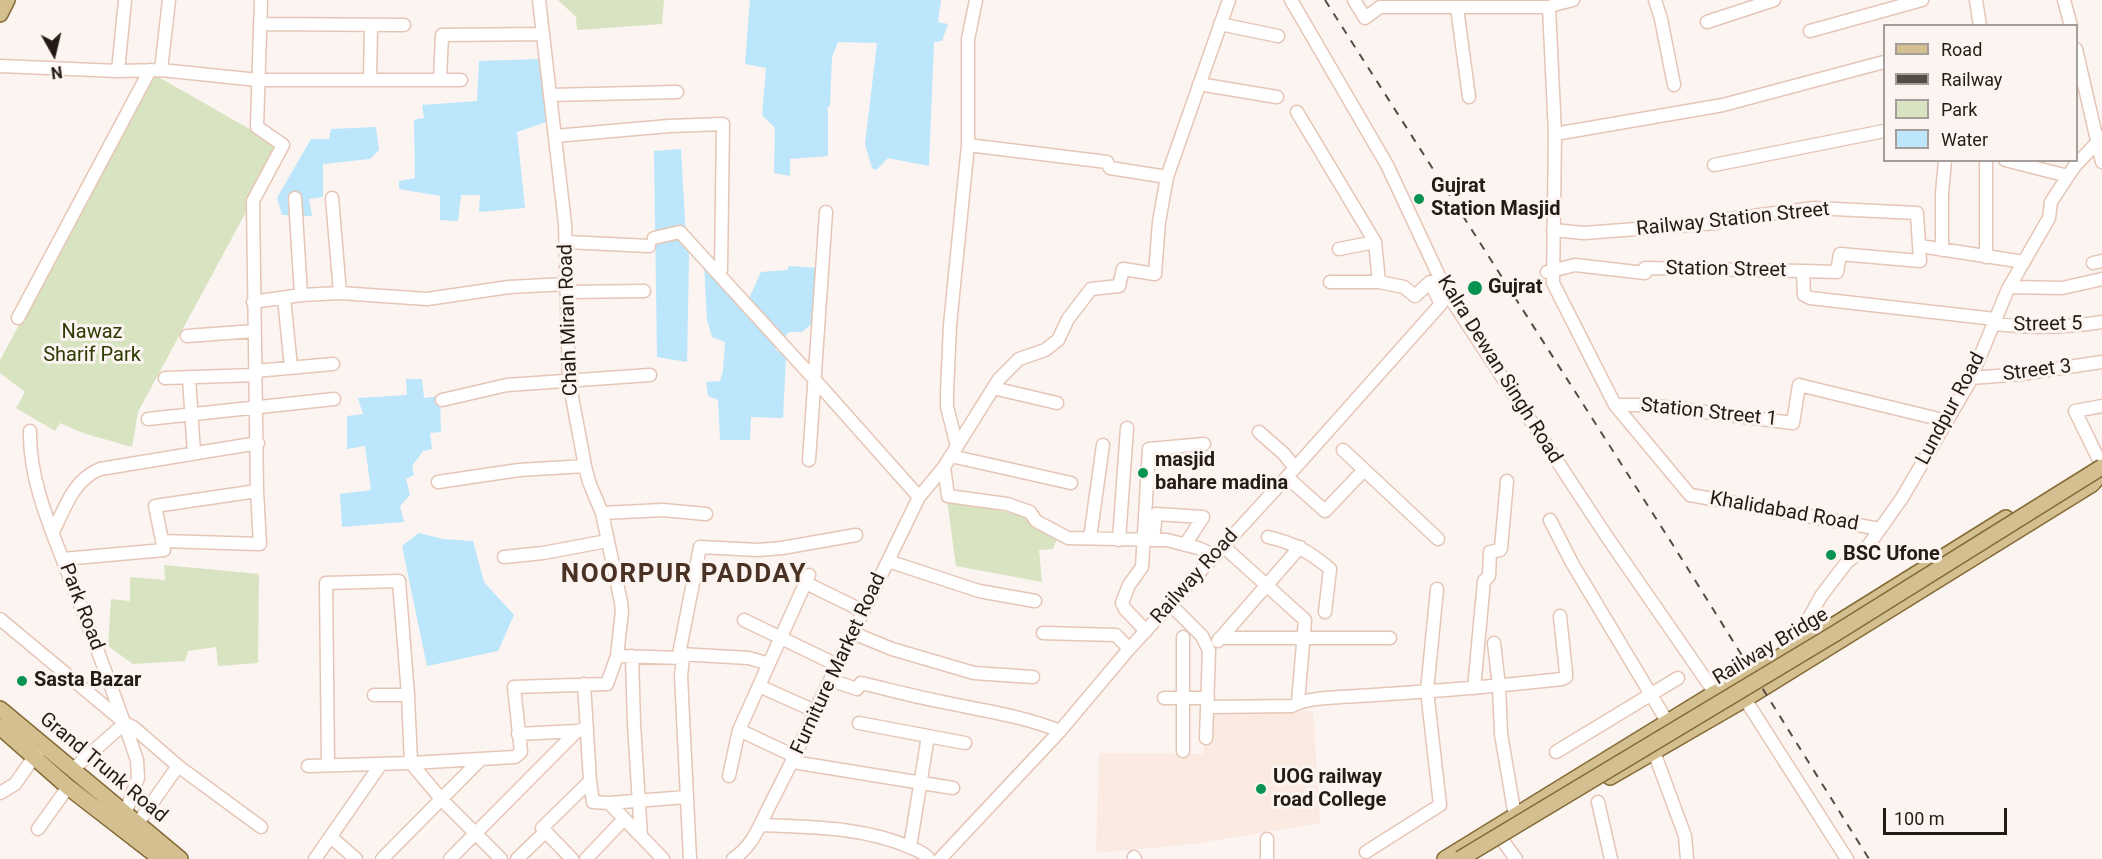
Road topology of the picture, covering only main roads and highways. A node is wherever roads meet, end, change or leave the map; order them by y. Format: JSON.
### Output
{"nodes":[{"id":1,"x":7,"y":0,"type":"edge"},
{"id":2,"x":0,"y":14,"type":"edge"},
{"id":3,"x":2101,"y":467,"type":"edge"},
{"id":4,"x":0,"y":709,"type":"edge"},
{"id":5,"x":0,"y":727,"type":"edge"},
{"id":6,"x":39,"y":751,"type":"junction"},
{"id":7,"x":158,"y":858,"type":"edge"},
{"id":8,"x":180,"y":859,"type":"edge"},
{"id":9,"x":1445,"y":859,"type":"edge"},
{"id":10,"x":1460,"y":859,"type":"edge"},
{"id":11,"x":1474,"y":859,"type":"edge"}],
"edges":[{"from":1,"to":2,"type":"main road"},
{"from":3,"to":9,"type":"main road"},
{"from":3,"to":10,"type":"main road","name":"Railway Bridge","bridge":true},
{"from":3,"to":11,"type":"main road"},
{"from":4,"to":6,"type":"main road","name":"Grand Trunk Road"},
{"from":5,"to":6,"type":"main road","name":"Grand Trunk Road"},
{"from":6,"to":7,"type":"main road","name":"Grand Trunk Road"},
{"from":6,"to":8,"type":"main road","name":"Grand Trunk Road"}]}
